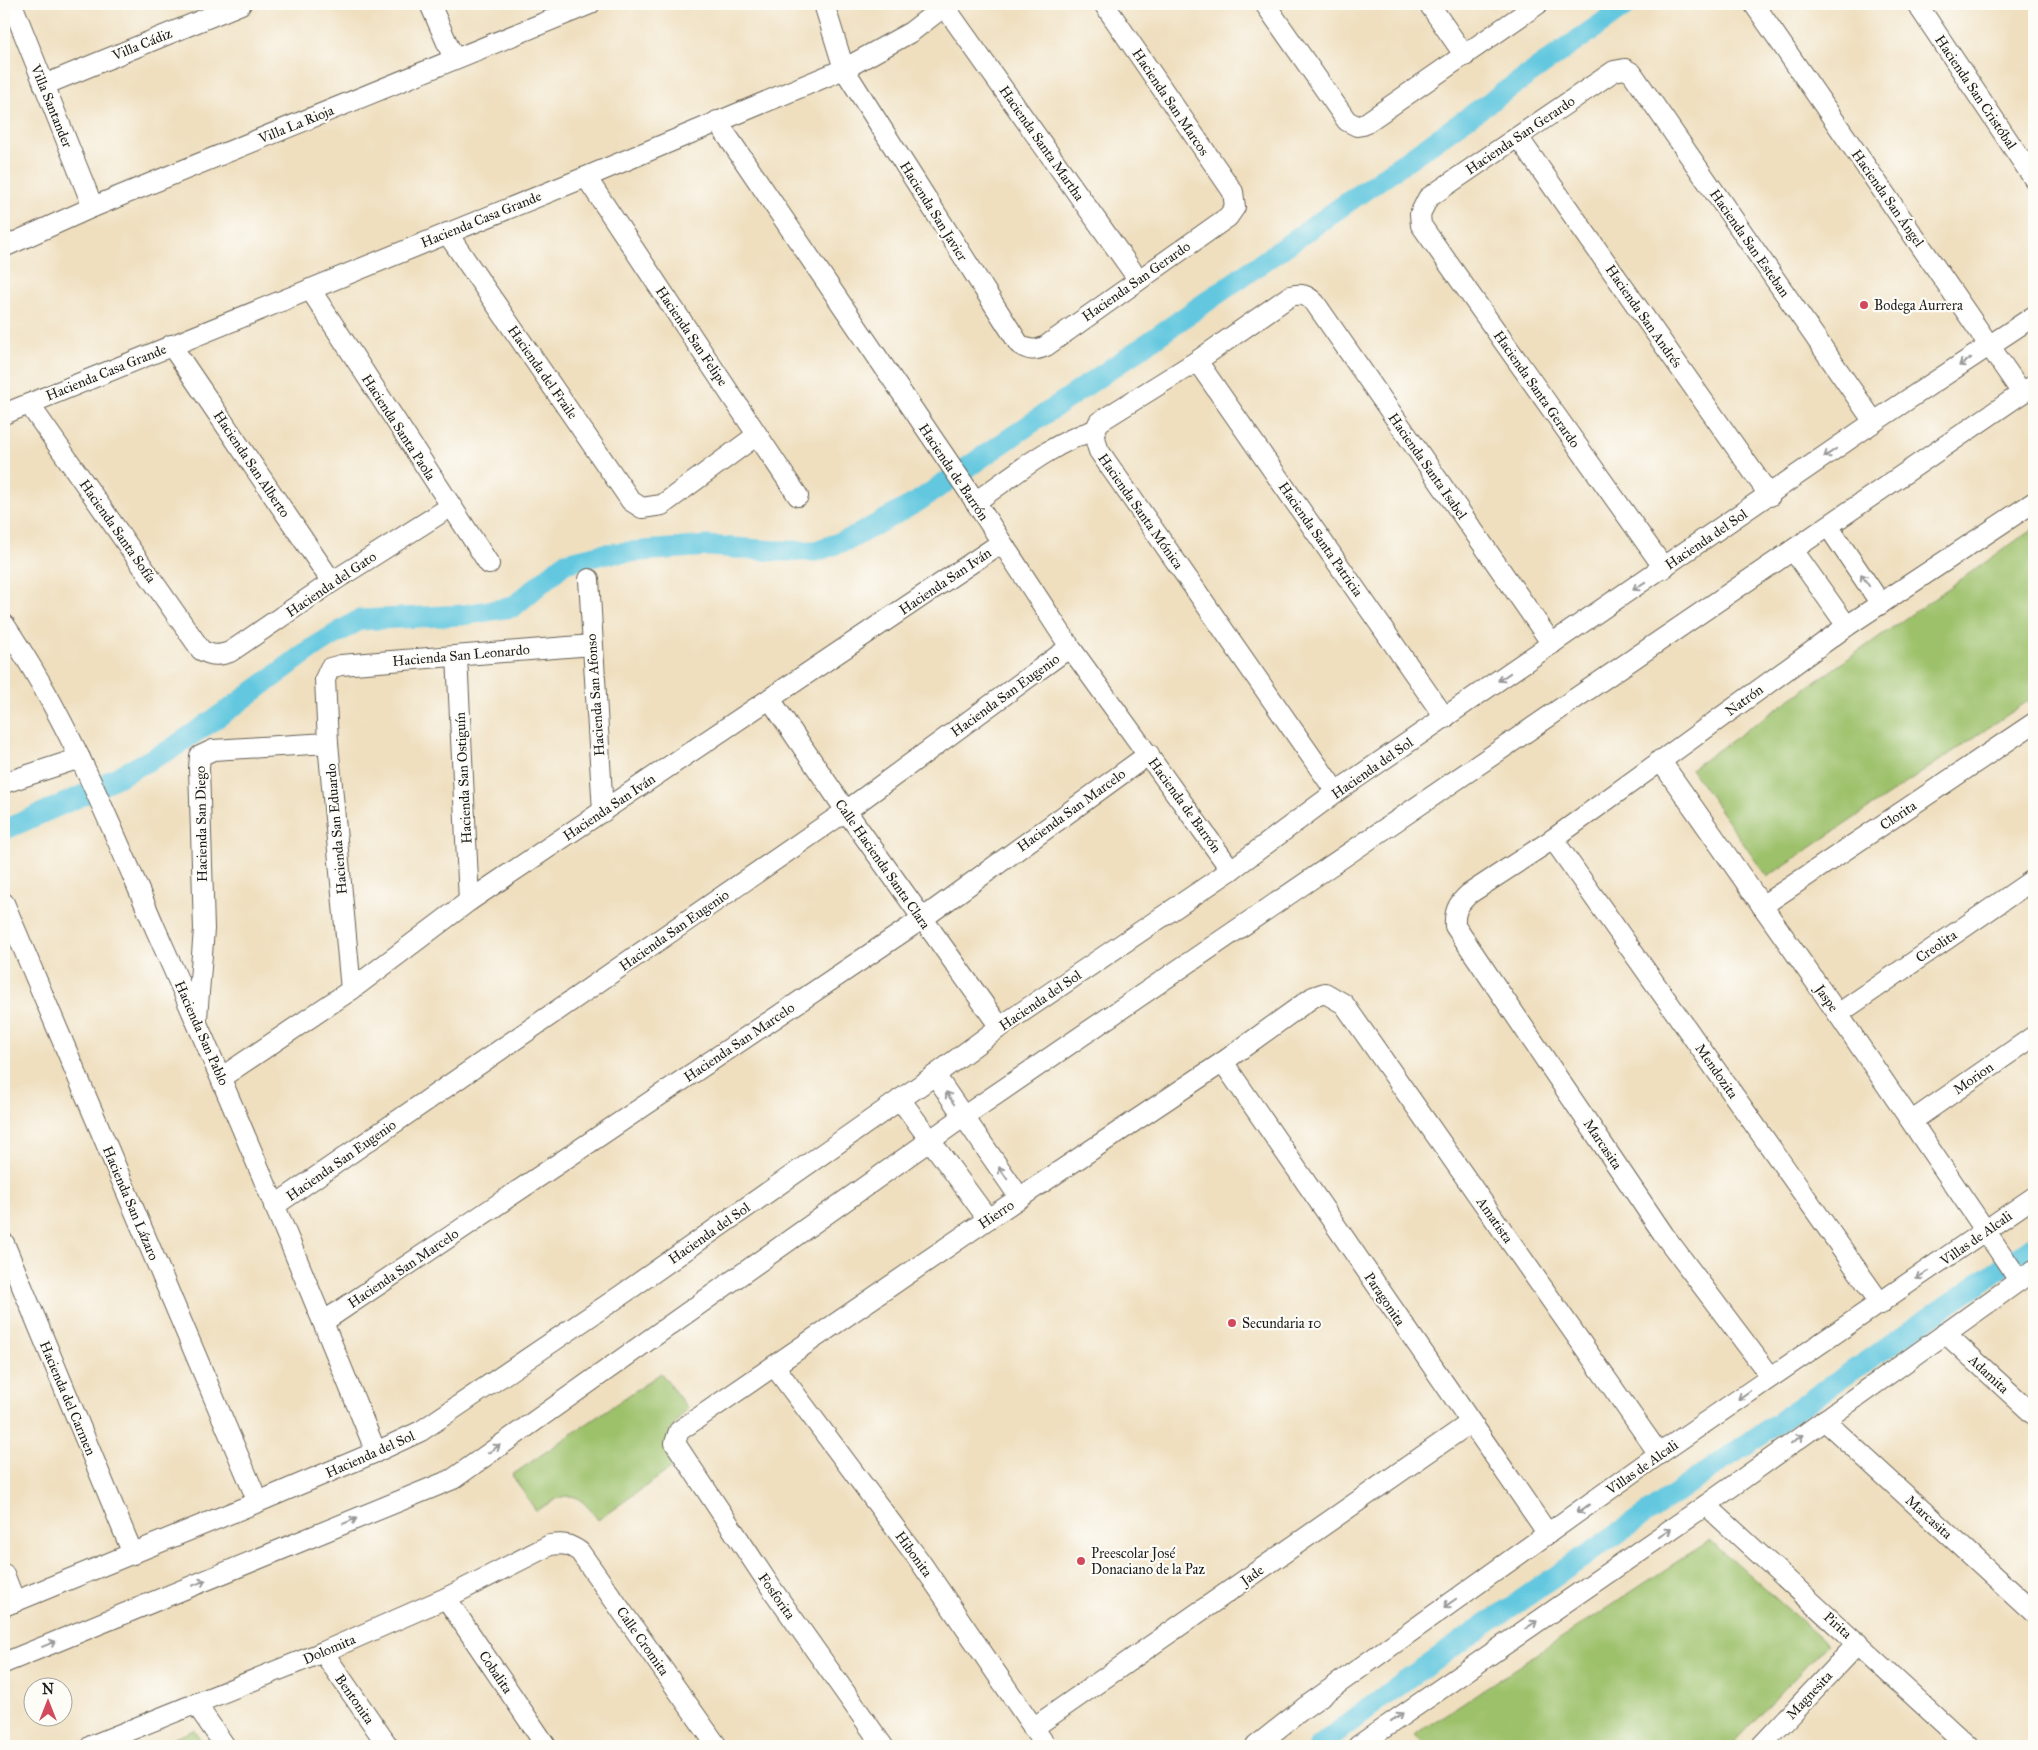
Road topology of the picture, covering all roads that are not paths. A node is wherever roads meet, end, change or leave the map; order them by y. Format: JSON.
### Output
{"nodes":[{"id":1,"x":12,"y":4,"type":"edge"},
{"id":2,"x":241,"y":4,"type":"edge"},
{"id":3,"x":430,"y":4,"type":"edge"},
{"id":4,"x":824,"y":4,"type":"edge"},
{"id":5,"x":1104,"y":4,"type":"edge"},
{"id":6,"x":1265,"y":4,"type":"edge"},
{"id":7,"x":1429,"y":4,"type":"edge"},
{"id":8,"x":1538,"y":4,"type":"edge"},
{"id":9,"x":1754,"y":4,"type":"edge"},
{"id":10,"x":1917,"y":4,"type":"edge"},
{"id":11,"x":582,"y":5,"type":"edge"},
{"id":12,"x":946,"y":5,"type":"edge"},
{"id":13,"x":1466,"y":56,"type":"junction"},
{"id":14,"x":454,"y":58,"type":"junction"},
{"id":15,"x":844,"y":68,"type":"junction"},
{"id":16,"x":1622,"y":68,"type":"joint"},
{"id":17,"x":44,"y":85,"type":"junction"},
{"id":18,"x":717,"y":121,"type":"junction"},
{"id":19,"x":1518,"y":137,"type":"junction"},
{"id":20,"x":586,"y":177,"type":"junction"},
{"id":21,"x":2034,"y":180,"type":"edge"},
{"id":22,"x":1236,"y":201,"type":"joint"},
{"id":23,"x":1422,"y":206,"type":"joint"},
{"id":24,"x":93,"y":207,"type":"junction"},
{"id":25,"x":447,"y":232,"type":"junction"},
{"id":26,"x":4,"y":247,"type":"edge"},
{"id":27,"x":1138,"y":279,"type":"junction"},
{"id":28,"x":310,"y":289,"type":"junction"},
{"id":29,"x":2034,"y":316,"type":"edge"},
{"id":30,"x":171,"y":346,"type":"junction"},
{"id":31,"x":1990,"y":346,"type":"junction"},
{"id":32,"x":1028,"y":350,"type":"joint"},
{"id":33,"x":1197,"y":361,"type":"junction"},
{"id":34,"x":2028,"y":389,"type":"edge"},
{"id":35,"x":28,"y":404,"type":"junction"},
{"id":36,"x":4,"y":414,"type":"edge"},
{"id":37,"x":1874,"y":422,"type":"junction"},
{"id":38,"x":1095,"y":430,"type":"junction"},
{"id":39,"x":758,"y":434,"type":"junction"},
{"id":40,"x":798,"y":496,"type":"dead end"},
{"id":41,"x":971,"y":496,"type":"junction"},
{"id":42,"x":1770,"y":496,"type":"junction"},
{"id":43,"x":2034,"y":502,"type":"edge"},
{"id":44,"x":450,"y":507,"type":"junction"},
{"id":45,"x":1828,"y":526,"type":"junction"},
{"id":46,"x":1001,"y":543,"type":"junction"},
{"id":47,"x":1793,"y":550,"type":"junction"},
{"id":48,"x":489,"y":564,"type":"dead end"},
{"id":49,"x":1664,"y":568,"type":"junction"},
{"id":50,"x":589,"y":579,"type":"dead end"},
{"id":51,"x":332,"y":582,"type":"junction"},
{"id":52,"x":1881,"y":604,"type":"junction"},
{"id":53,"x":4,"y":624,"type":"edge"},
{"id":54,"x":1847,"y":626,"type":"junction"},
{"id":55,"x":1552,"y":644,"type":"junction"},
{"id":56,"x":592,"y":645,"type":"junction"},
{"id":57,"x":4,"y":647,"type":"edge"},
{"id":58,"x":1070,"y":647,"type":"junction"},
{"id":59,"x":210,"y":655,"type":"joint"},
{"id":60,"x":25,"y":656,"type":"junction"},
{"id":61,"x":457,"y":656,"type":"junction"},
{"id":62,"x":330,"y":668,"type":"joint"},
{"id":63,"x":770,"y":699,"type":"junction"},
{"id":64,"x":1445,"y":718,"type":"junction"},
{"id":65,"x":2034,"y":723,"type":"edge"},
{"id":66,"x":328,"y":743,"type":"junction"},
{"id":67,"x":1148,"y":754,"type":"junction"},
{"id":68,"x":1660,"y":760,"type":"junction"},
{"id":69,"x":82,"y":762,"type":"junction"},
{"id":70,"x":4,"y":783,"type":"edge"},
{"id":71,"x":1336,"y":792,"type":"junction"},
{"id":72,"x":846,"y":811,"type":"junction"},
{"id":73,"x":603,"y":812,"type":"junction"},
{"id":74,"x":1553,"y":839,"type":"junction"},
{"id":75,"x":1231,"y":870,"type":"junction"},
{"id":76,"x":2034,"y":879,"type":"edge"},
{"id":77,"x":469,"y":901,"type":"junction"},
{"id":78,"x":1458,"y":904,"type":"joint"},
{"id":79,"x":1762,"y":906,"type":"junction"},
{"id":80,"x":6,"y":912,"type":"edge"},
{"id":81,"x":922,"y":919,"type":"junction"},
{"id":82,"x":351,"y":990,"type":"junction"},
{"id":83,"x":1325,"y":993,"type":"joint"},
{"id":84,"x":1838,"y":1014,"type":"junction"},
{"id":85,"x":196,"y":1020,"type":"junction"},
{"id":86,"x":1000,"y":1027,"type":"junction"},
{"id":87,"x":2034,"y":1036,"type":"edge"},
{"id":88,"x":1223,"y":1062,"type":"junction"},
{"id":89,"x":935,"y":1075,"type":"junction"},
{"id":90,"x":222,"y":1077,"type":"junction"},
{"id":91,"x":900,"y":1099,"type":"junction"},
{"id":92,"x":964,"y":1117,"type":"junction"},
{"id":93,"x":1912,"y":1121,"type":"junction"},
{"id":94,"x":931,"y":1141,"type":"junction"},
{"id":95,"x":2034,"y":1197,"type":"edge"},
{"id":96,"x":1020,"y":1198,"type":"junction"},
{"id":97,"x":274,"y":1206,"type":"junction"},
{"id":98,"x":988,"y":1219,"type":"junction"},
{"id":99,"x":1988,"y":1235,"type":"junction"},
{"id":100,"x":4,"y":1243,"type":"edge"},
{"id":101,"x":2023,"y":1274,"type":"edge"},
{"id":102,"x":1881,"y":1304,"type":"junction"},
{"id":103,"x":323,"y":1322,"type":"junction"},
{"id":104,"x":1945,"y":1332,"type":"junction"},
{"id":105,"x":775,"y":1367,"type":"junction"},
{"id":106,"x":1771,"y":1377,"type":"junction"},
{"id":107,"x":2034,"y":1415,"type":"edge"},
{"id":108,"x":1824,"y":1420,"type":"junction"},
{"id":109,"x":1470,"y":1423,"type":"junction"},
{"id":110,"x":675,"y":1443,"type":"joint"},
{"id":111,"x":376,"y":1452,"type":"junction"},
{"id":112,"x":1659,"y":1454,"type":"junction"},
{"id":113,"x":258,"y":1502,"type":"junction"},
{"id":114,"x":1706,"y":1505,"type":"junction"},
{"id":115,"x":1548,"y":1534,"type":"junction"},
{"id":116,"x":563,"y":1543,"type":"joint"},
{"id":117,"x":133,"y":1554,"type":"junction"},
{"id":118,"x":4,"y":1574,"type":"edge"},
{"id":119,"x":446,"y":1598,"type":"junction"},
{"id":120,"x":9,"y":1604,"type":"edge"},
{"id":121,"x":2034,"y":1613,"type":"edge"},
{"id":122,"x":1858,"y":1643,"type":"junction"},
{"id":123,"x":323,"y":1652,"type":"junction"},
{"id":124,"x":4,"y":1663,"type":"edge"},
{"id":125,"x":196,"y":1704,"type":"junction"},
{"id":126,"x":1034,"y":1728,"type":"junction"},
{"id":127,"x":1371,"y":1742,"type":"edge"},
{"id":128,"x":1955,"y":1742,"type":"edge"},
{"id":129,"x":91,"y":1746,"type":"edge"},
{"id":130,"x":225,"y":1746,"type":"edge"},
{"id":131,"x":388,"y":1746,"type":"edge"},
{"id":132,"x":546,"y":1746,"type":"edge"},
{"id":133,"x":717,"y":1746,"type":"edge"},
{"id":134,"x":883,"y":1746,"type":"edge"},
{"id":135,"x":1046,"y":1746,"type":"edge"},
{"id":136,"x":1256,"y":1746,"type":"edge"},
{"id":137,"x":1761,"y":1746,"type":"edge"}],
"edges":[{"from":1,"to":17,"type":"street","name":"Villa Santander"},
{"from":2,"to":17,"type":"street","name":"Villa Cádiz"},
{"from":3,"to":14,"type":"street"},
{"from":4,"to":15,"type":"street","name":"Hacienda San Javier"},
{"from":5,"to":22,"type":"street","name":"Hacienda San Marcos"},
{"from":6,"to":13,"type":"street"},
{"from":7,"to":13,"type":"street"},
{"from":8,"to":13,"type":"street"},
{"from":9,"to":31,"type":"street","name":"Hacienda San Ángel"},
{"from":10,"to":21,"type":"street","name":"Hacienda San Cristóbal"},
{"from":11,"to":14,"type":"street","name":"Villa La Rioja"},
{"from":12,"to":15,"type":"street","name":"Hacienda Casa Grande"},
{"from":12,"to":27,"type":"street","name":"Hacienda Santa Martha"},
{"from":14,"to":24,"type":"street","name":"Villa La Rioja"},
{"from":15,"to":18,"type":"street","name":"Hacienda Casa Grande"},
{"from":15,"to":32,"type":"street","name":"Hacienda San Javier"},
{"from":16,"to":19,"type":"street","name":"Hacienda San Gerardo"},
{"from":16,"to":37,"type":"street","name":"Hacienda San Esteban"},
{"from":17,"to":24,"type":"street","name":"Villa Santander"},
{"from":18,"to":20,"type":"street","name":"Hacienda Casa Grande"},
{"from":18,"to":41,"type":"street","name":"Hacienda de Barrón"},
{"from":19,"to":23,"type":"street","name":"Hacienda San Gerardo"},
{"from":19,"to":42,"type":"street","name":"Hacienda San Andrés"},
{"from":20,"to":25,"type":"street","name":"Hacienda Casa Grande"},
{"from":20,"to":39,"type":"street","name":"Hacienda San Felipe"},
{"from":22,"to":27,"type":"street","name":"Hacienda San Gerardo"},
{"from":23,"to":49,"type":"street","name":"Hacienda Santa Gerardo"},
{"from":24,"to":26,"type":"street","name":"Villa La Rioja"},
{"from":25,"to":28,"type":"street","name":"Hacienda Casa Grande"},
{"from":25,"to":39,"type":"street","name":"Hacienda del Fraile"},
{"from":27,"to":32,"type":"street","name":"Hacienda San Gerardo"},
{"from":28,"to":30,"type":"street","name":"Hacienda Casa Grande"},
{"from":28,"to":44,"type":"street","name":"Hacienda Santa Paola"},
{"from":29,"to":31,"type":"street","name":"Hacienda del Sol"},
{"from":30,"to":35,"type":"street","name":"Hacienda Casa Grande"},
{"from":30,"to":51,"type":"street","name":"Hacienda San Alberto"},
{"from":31,"to":34,"type":"street","name":"Hacienda San Ángel"},
{"from":31,"to":37,"type":"street","name":"Hacienda del Sol","one_way":true},
{"from":33,"to":38,"type":"street"},
{"from":33,"to":55,"type":"street","name":"Hacienda Santa Isabel"},
{"from":33,"to":64,"type":"street","name":"Hacienda Santa Patricia"},
{"from":34,"to":45,"type":"street"},
{"from":35,"to":36,"type":"street","name":"Hacienda Casa Grande"},
{"from":35,"to":59,"type":"street","name":"Hacienda Santa Sofía"},
{"from":37,"to":42,"type":"street","name":"Hacienda del Sol","one_way":true},
{"from":38,"to":41,"type":"street"},
{"from":38,"to":71,"type":"street","name":"Hacienda Santa Mónica"},
{"from":39,"to":40,"type":"street","name":"Hacienda San Felipe"},
{"from":41,"to":46,"type":"street","name":"Hacienda de Barrón"},
{"from":42,"to":49,"type":"street","name":"Hacienda del Sol"},
{"from":43,"to":52,"type":"street","name":"Natrón"},
{"from":44,"to":48,"type":"street","name":"Hacienda Santa Paola"},
{"from":44,"to":51,"type":"street","name":"Hacienda del Gato"},
{"from":45,"to":47,"type":"street"},
{"from":52,"to":45,"type":"street","one_way":true},
{"from":46,"to":58,"type":"street","name":"Hacienda de Barrón"},
{"from":46,"to":63,"type":"street","name":"Hacienda San Iván"},
{"from":47,"to":54,"type":"street"},
{"from":47,"to":92,"type":"street"},
{"from":49,"to":55,"type":"street","name":"Hacienda del Sol","one_way":true},
{"from":50,"to":56,"type":"street","name":"Hacienda San Afonso"},
{"from":51,"to":59,"type":"street","name":"Hacienda del Gato"},
{"from":52,"to":54,"type":"street","name":"Natrón"},
{"from":53,"to":60,"type":"street","name":"Hacienda San Pablo"},
{"from":54,"to":68,"type":"street","name":"Natrón"},
{"from":55,"to":64,"type":"street","name":"Hacienda del Sol","one_way":true},
{"from":56,"to":61,"type":"street","name":"Hacienda San Leonardo"},
{"from":56,"to":73,"type":"street","name":"Hacienda San Afonso"},
{"from":57,"to":60,"type":"street"},
{"from":58,"to":67,"type":"street","name":"Hacienda de Barrón"},
{"from":58,"to":72,"type":"street","name":"Hacienda San Eugenio"},
{"from":60,"to":69,"type":"street","name":"Hacienda San Pablo"},
{"from":61,"to":62,"type":"street","name":"Hacienda San Leonardo"},
{"from":61,"to":77,"type":"street","name":"Hacienda San Ostiguín"},
{"from":62,"to":66,"type":"street","name":"Hacienda San Eduardo"},
{"from":63,"to":72,"type":"street","name":"Calle Hacienda Santa Clara"},
{"from":63,"to":73,"type":"street","name":"Hacienda San Iván"},
{"from":64,"to":71,"type":"street","name":"Hacienda del Sol"},
{"from":65,"to":79,"type":"street","name":"Clorita"},
{"from":66,"to":82,"type":"street","name":"Hacienda San Eduardo"},
{"from":66,"to":85,"type":"street","name":"Hacienda San Diego"},
{"from":67,"to":75,"type":"street","name":"Hacienda de Barrón"},
{"from":67,"to":81,"type":"street","name":"Hacienda San Marcelo"},
{"from":68,"to":74,"type":"street","name":"Natrón"},
{"from":68,"to":79,"type":"street","name":"Jaspe"},
{"from":69,"to":70,"type":"street"},
{"from":69,"to":85,"type":"street","name":"Hacienda San Pablo"},
{"from":71,"to":75,"type":"street","name":"Hacienda del Sol"},
{"from":72,"to":81,"type":"street","name":"Calle Hacienda Santa Clara"},
{"from":72,"to":97,"type":"street","name":"Hacienda San Eugenio"},
{"from":73,"to":77,"type":"street","name":"Hacienda San Iván"},
{"from":74,"to":78,"type":"street","name":"Natrón"},
{"from":74,"to":102,"type":"street","name":"Mendozita"},
{"from":75,"to":86,"type":"street","name":"Hacienda del Sol"},
{"from":76,"to":84,"type":"street","name":"Creolita"},
{"from":77,"to":82,"type":"street","name":"Hacienda San Iván"},
{"from":78,"to":106,"type":"street","name":"Marcasita"},
{"from":79,"to":84,"type":"street","name":"Jaspe"},
{"from":80,"to":113,"type":"street","name":"Hacienda San Lázaro"},
{"from":81,"to":86,"type":"street","name":"Calle Hacienda Santa Clara"},
{"from":81,"to":103,"type":"street","name":"Hacienda San Marcelo"},
{"from":82,"to":90,"type":"street","name":"Hacienda San Iván"},
{"from":83,"to":88,"type":"street","name":"Hierro"},
{"from":83,"to":112,"type":"street","name":"Amatista"},
{"from":84,"to":93,"type":"street","name":"Jaspe"},
{"from":85,"to":90,"type":"street","name":"Hacienda San Pablo"},
{"from":86,"to":89,"type":"street","name":"Hacienda del Sol"},
{"from":87,"to":93,"type":"street","name":"Morion"},
{"from":88,"to":96,"type":"street","name":"Hierro"},
{"from":88,"to":109,"type":"street","name":"Paragonita"},
{"from":89,"to":91,"type":"street","name":"Hacienda del Sol"},
{"from":92,"to":89,"type":"street","one_way":true},
{"from":90,"to":97,"type":"street","name":"Hacienda San Pablo"},
{"from":91,"to":94,"type":"street"},
{"from":91,"to":111,"type":"street","name":"Hacienda del Sol"},
{"from":92,"to":94,"type":"street"},
{"from":96,"to":92,"type":"street","one_way":true},
{"from":93,"to":99,"type":"street","name":"Jaspe"},
{"from":94,"to":98,"type":"street"},
{"from":124,"to":94,"type":"street","one_way":true},
{"from":95,"to":99,"type":"street","name":"Villas de Alcali"},
{"from":96,"to":98,"type":"street","name":"Hierro"},
{"from":97,"to":103,"type":"street","name":"Hacienda San Pablo"},
{"from":98,"to":105,"type":"street","name":"Hierro"},
{"from":99,"to":101,"type":"street","name":"Jaspe"},
{"from":99,"to":102,"type":"street","name":"Villas de Alcali","one_way":true},
{"from":100,"to":117,"type":"street","name":"Hacienda del Carmen"},
{"from":101,"to":104,"type":"street"},
{"from":102,"to":106,"type":"street","name":"Villas de Alcali"},
{"from":103,"to":111,"type":"street","name":"Hacienda San Pablo"},
{"from":104,"to":107,"type":"street","name":"Adamita"},
{"from":104,"to":108,"type":"street"},
{"from":105,"to":110,"type":"street","name":"Hierro"},
{"from":105,"to":126,"type":"street","name":"Hibonita"},
{"from":106,"to":112,"type":"street","name":"Villas de Alcali","one_way":true},
{"from":114,"to":108,"type":"street","one_way":true},
{"from":108,"to":121,"type":"street","name":"Marcasita"},
{"from":109,"to":115,"type":"street","name":"Paragonita"},
{"from":109,"to":126,"type":"street","name":"Jade"},
{"from":110,"to":134,"type":"street","name":"Fosforita"},
{"from":111,"to":113,"type":"street","name":"Hacienda del Sol"},
{"from":112,"to":115,"type":"street","name":"Villas de Alcali","one_way":true},
{"from":113,"to":117,"type":"street","name":"Hacienda del Sol"},
{"from":114,"to":122,"type":"street","name":"Pirita"},
{"from":127,"to":114,"type":"street","one_way":true},
{"from":115,"to":136,"type":"street","name":"Villas de Alcali","one_way":true},
{"from":116,"to":119,"type":"street","name":"Dolomita"},
{"from":116,"to":133,"type":"street","name":"Calle Cromita"},
{"from":117,"to":120,"type":"street","name":"Hacienda del Sol"},
{"from":118,"to":120,"type":"street"},
{"from":119,"to":123,"type":"street","name":"Dolomita"},
{"from":119,"to":132,"type":"street","name":"Cobalita"},
{"from":122,"to":128,"type":"street","name":"Pirita"},
{"from":122,"to":137,"type":"street","name":"Magnesita"},
{"from":123,"to":125,"type":"street","name":"Dolomita"},
{"from":123,"to":131,"type":"street","name":"Bentonita"},
{"from":125,"to":129,"type":"street","name":"Dolomita"},
{"from":125,"to":130,"type":"street"},
{"from":126,"to":135,"type":"street","name":"Hibonita"}]}
